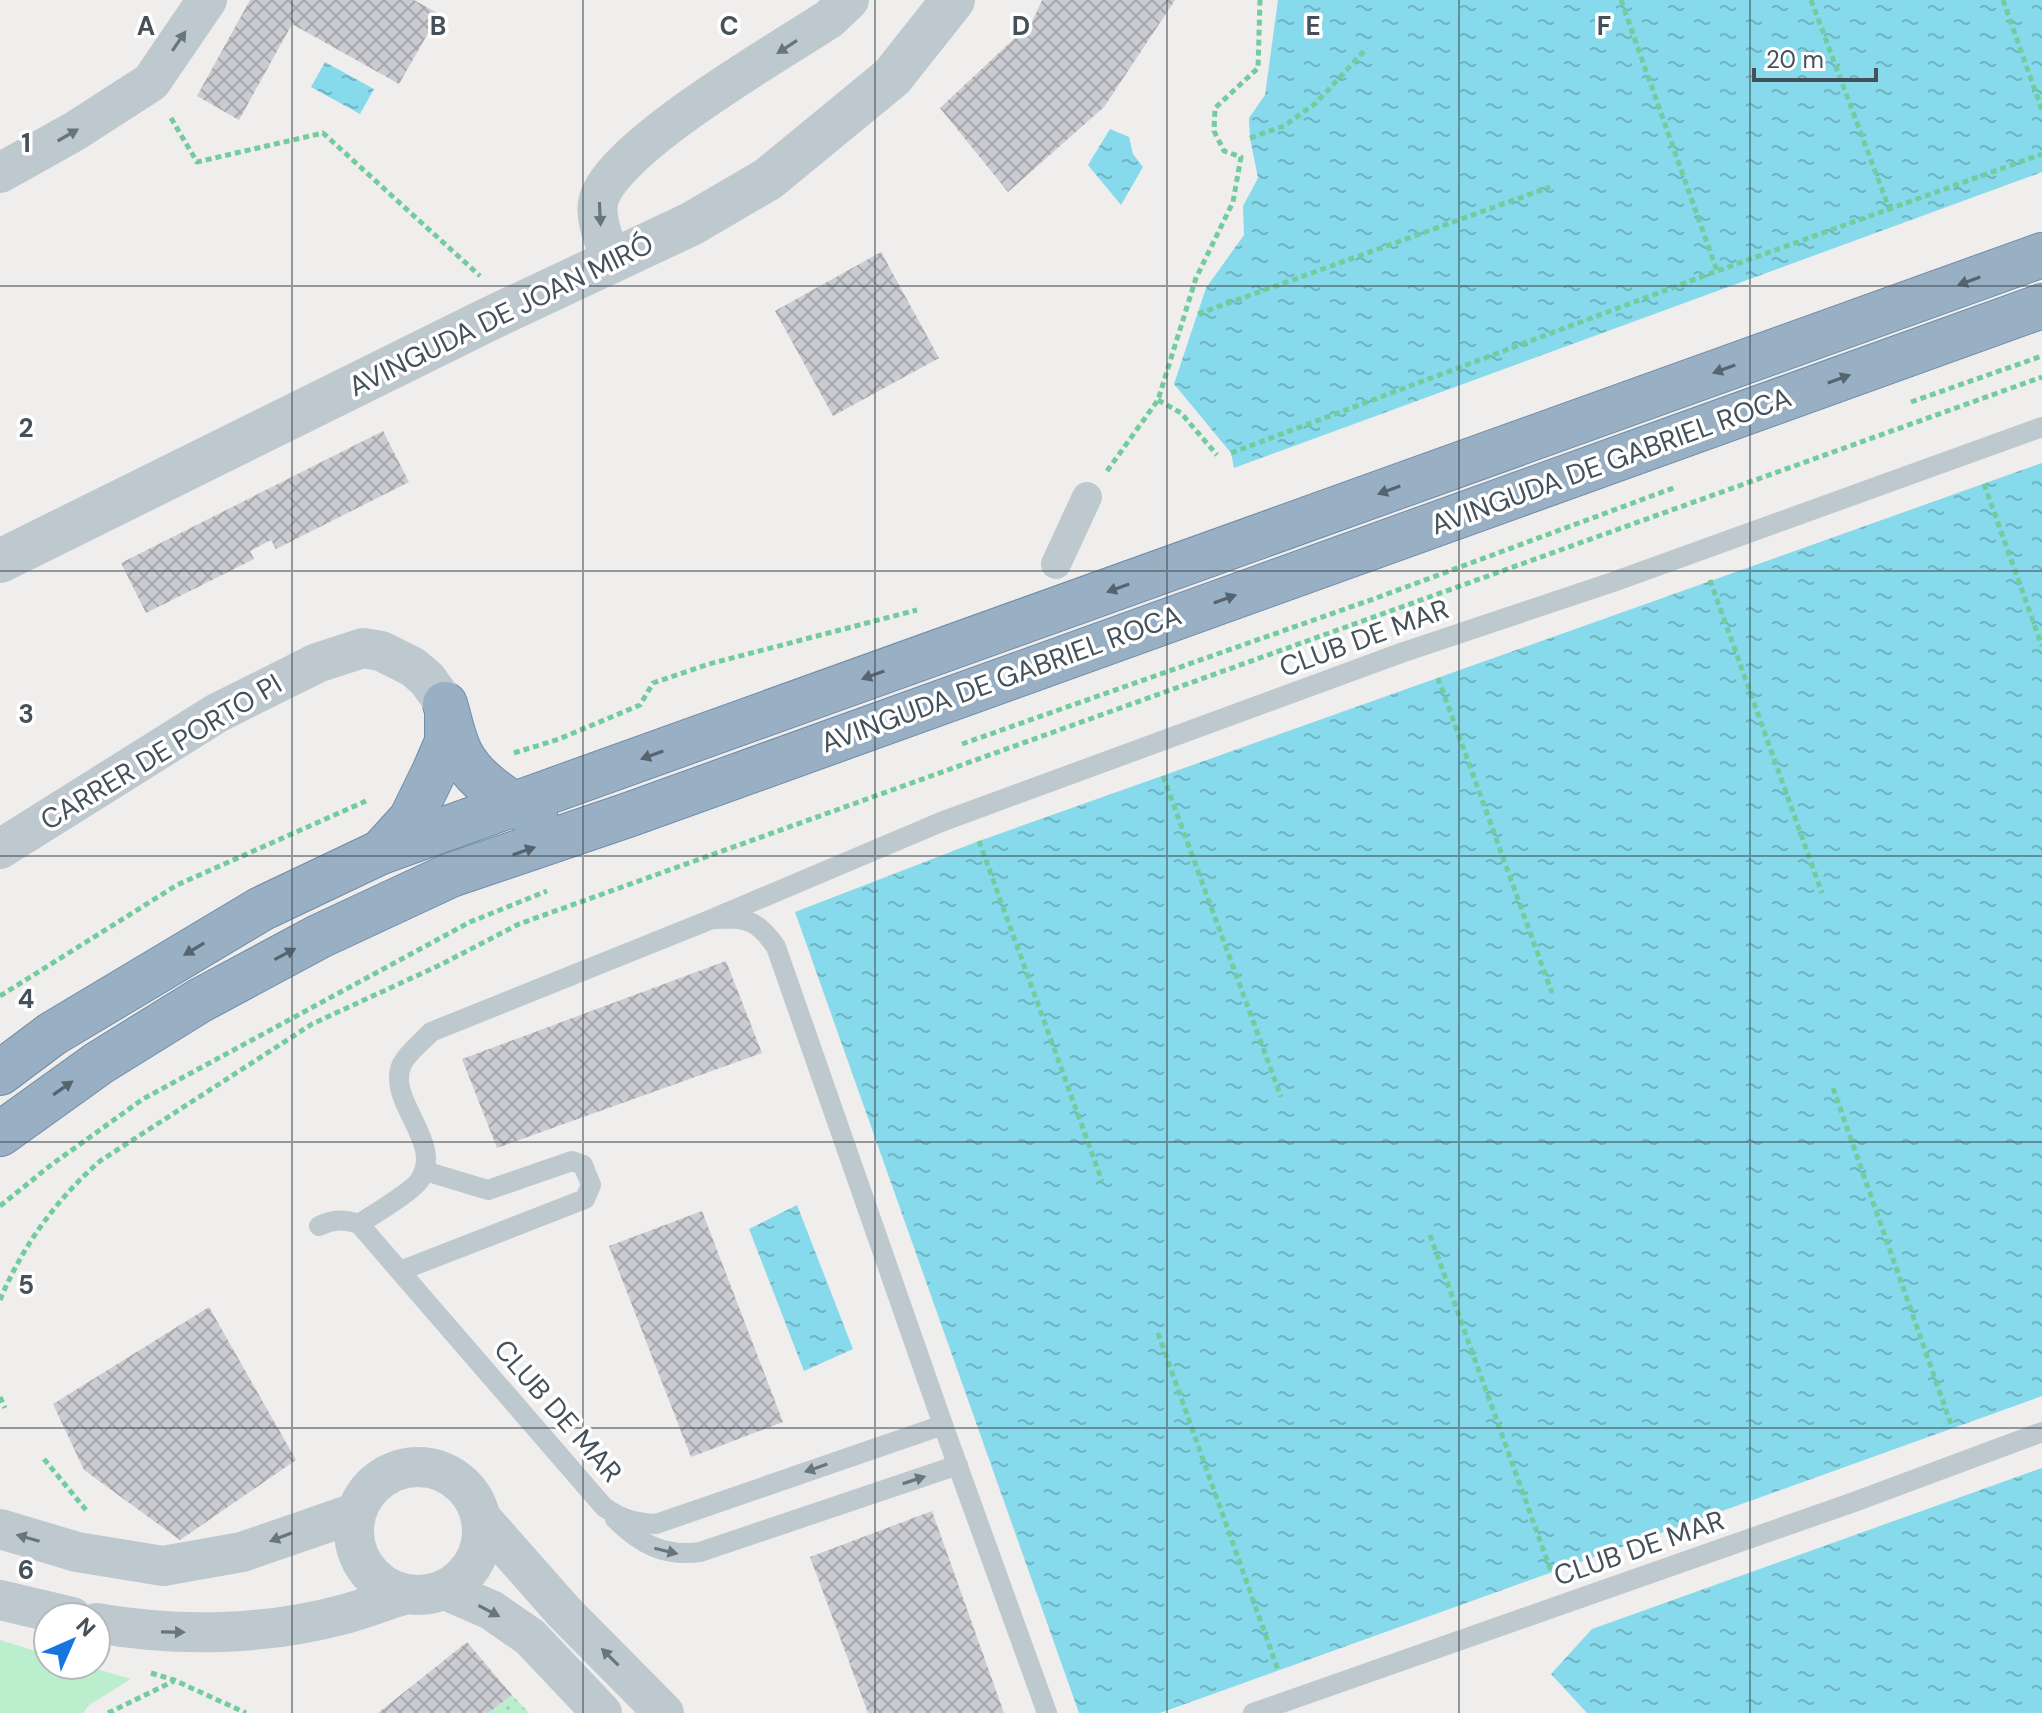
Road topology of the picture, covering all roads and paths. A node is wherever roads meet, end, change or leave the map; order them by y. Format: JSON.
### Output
{"nodes":[{"id":1,"x":207,"y":0,"type":"edge"},
{"id":2,"x":849,"y":0,"type":"edge"},
{"id":3,"x":953,"y":0,"type":"edge"},
{"id":4,"x":1260,"y":0,"type":"edge"},
{"id":5,"x":1621,"y":0,"type":"edge"},
{"id":6,"x":1811,"y":0,"type":"edge"},
{"id":7,"x":2003,"y":0,"type":"edge"},
{"id":8,"x":1367,"y":48,"type":"dead end"},
{"id":9,"x":151,"y":82,"type":"junction"},
{"id":10,"x":2042,"y":110,"type":"edge"},
{"id":11,"x":1250,"y":138,"type":"dead end"},
{"id":12,"x":2042,"y":154,"type":"edge"},
{"id":13,"x":0,"y":173,"type":"edge"},
{"id":14,"x":1550,"y":187,"type":"dead end"},
{"id":15,"x":1890,"y":211,"type":"junction"},
{"id":16,"x":2042,"y":255,"type":"edge"},
{"id":17,"x":612,"y":262,"type":"junction"},
{"id":18,"x":1717,"y":271,"type":"junction"},
{"id":19,"x":485,"y":280,"type":"dead end"},
{"id":20,"x":2042,"y":306,"type":"edge"},
{"id":21,"x":1198,"y":314,"type":"dead end"},
{"id":22,"x":1158,"y":400,"type":"junction"},
{"id":23,"x":2042,"y":427,"type":"edge"},
{"id":24,"x":1231,"y":453,"type":"dead end"},
{"id":25,"x":1217,"y":455,"type":"dead end"},
{"id":26,"x":1984,"y":484,"type":"dead end"},
{"id":27,"x":1087,"y":497,"type":"joint"},
{"id":28,"x":0,"y":561,"type":"edge"},
{"id":29,"x":1056,"y":564,"type":"dead end"},
{"id":30,"x":1710,"y":580,"type":"dead end"},
{"id":31,"x":2042,"y":646,"type":"edge"},
{"id":32,"x":1438,"y":678,"type":"dead end"},
{"id":33,"x":445,"y":704,"type":"junction"},
{"id":34,"x":1163,"y":776,"type":"dead end"},
{"id":35,"x":564,"y":785,"type":"junction"},
{"id":36,"x":378,"y":796,"type":"dead end"},
{"id":37,"x":514,"y":803,"type":"junction"},
{"id":38,"x":628,"y":815,"type":"junction"},
{"id":39,"x":979,"y":841,"type":"dead end"},
{"id":40,"x":0,"y":849,"type":"edge"},
{"id":41,"x":381,"y":852,"type":"junction"},
{"id":42,"x":1822,"y":893,"type":"dead end"},
{"id":43,"x":493,"y":913,"type":"dead end"},
{"id":44,"x":712,"y":919,"type":"junction"},
{"id":45,"x":1552,"y":993,"type":"dead end"},
{"id":46,"x":0,"y":996,"type":"edge"},
{"id":47,"x":0,"y":1073,"type":"edge"},
{"id":48,"x":1833,"y":1088,"type":"dead end"},
{"id":49,"x":1281,"y":1097,"type":"dead end"},
{"id":50,"x":0,"y":1134,"type":"edge"},
{"id":51,"x":425,"y":1171,"type":"junction"},
{"id":52,"x":1102,"y":1181,"type":"dead end"},
{"id":53,"x":0,"y":1206,"type":"edge"},
{"id":54,"x":359,"y":1224,"type":"junction"},
{"id":55,"x":319,"y":1226,"type":"dead end"},
{"id":56,"x":1430,"y":1235,"type":"dead end"},
{"id":57,"x":400,"y":1271,"type":"junction"},
{"id":58,"x":1158,"y":1333,"type":"dead end"},
{"id":59,"x":0,"y":1397,"type":"edge"},
{"id":60,"x":5,"y":1408,"type":"dead end"},
{"id":61,"x":943,"y":1425,"type":"junction"},
{"id":62,"x":1952,"y":1427,"type":"dead end"},
{"id":63,"x":2042,"y":1432,"type":"edge"},
{"id":64,"x":958,"y":1465,"type":"junction"},
{"id":65,"x":604,"y":1507,"type":"junction"},
{"id":66,"x":355,"y":1513,"type":"junction"},
{"id":67,"x":481,"y":1518,"type":"junction"},
{"id":68,"x":0,"y":1529,"type":"edge"},
{"id":69,"x":1551,"y":1571,"type":"dead end"},
{"id":70,"x":445,"y":1590,"type":"junction"},
{"id":71,"x":403,"y":1595,"type":"junction"},
{"id":72,"x":0,"y":1600,"type":"edge"},
{"id":73,"x":32,"y":1608,"type":"edge"},
{"id":74,"x":112,"y":1626,"type":"edge"},
{"id":75,"x":1278,"y":1670,"type":"dead end"},
{"id":76,"x":144,"y":1671,"type":"dead end"},
{"id":77,"x":174,"y":1680,"type":"junction"},
{"id":78,"x":108,"y":1713,"type":"edge"},
{"id":79,"x":246,"y":1713,"type":"edge"},
{"id":80,"x":602,"y":1713,"type":"edge"},
{"id":81,"x":664,"y":1713,"type":"edge"},
{"id":82,"x":1047,"y":1713,"type":"edge"},
{"id":83,"x":1253,"y":1713,"type":"edge"}],
"edges":[{"from":9,"to":1,"type":"street","one_way":true},
{"from":2,"to":17,"type":"street","one_way":true},
{"from":3,"to":17,"type":"street","name":"AVINGUDA DE JOAN MIRÓ"},
{"from":4,"to":22,"type":"path"},
{"from":5,"to":18,"type":"path"},
{"from":6,"to":15,"type":"path"},
{"from":7,"to":10,"type":"path"},
{"from":8,"to":11,"type":"path"},
{"from":13,"to":9,"type":"street","one_way":true},
{"from":9,"to":19,"type":"path"},
{"from":12,"to":15,"type":"path"},
{"from":14,"to":21,"type":"path"},
{"from":15,"to":18,"type":"path"},
{"from":16,"to":35,"type":"highway","name":"AVINGUDA DE GABRIEL ROCA","one_way":true},
{"from":17,"to":28,"type":"street","name":"AVINGUDA DE JOAN MIRÓ"},
{"from":18,"to":24,"type":"path"},
{"from":38,"to":20,"type":"highway","name":"AVINGUDA DE GABRIEL ROCA","one_way":true},
{"from":22,"to":25,"type":"path"},
{"from":22,"to":27,"type":"path"},
{"from":23,"to":44,"type":"lane","name":"CLUB DE MAR"},
{"from":26,"to":31,"type":"path"},
{"from":27,"to":29,"type":"street"},
{"from":30,"to":42,"type":"path"},
{"from":32,"to":45,"type":"path"},
{"from":33,"to":35,"type":"highway"},
{"from":33,"to":37,"type":"highway"},
{"from":33,"to":40,"type":"street","name":"CARRER DE PORTO PI"},
{"from":33,"to":41,"type":"highway"},
{"from":34,"to":49,"type":"path"},
{"from":35,"to":37,"type":"highway","name":"AVINGUDA DE GABRIEL ROCA"},
{"from":36,"to":46,"type":"path"},
{"from":37,"to":38,"type":"highway"},
{"from":37,"to":41,"type":"highway","name":"AVINGUDA DE GABRIEL ROCA"},
{"from":50,"to":38,"type":"highway","name":"AVINGUDA DE GABRIEL ROCA","one_way":true},
{"from":39,"to":52,"type":"path"},
{"from":41,"to":47,"type":"highway","name":"AVINGUDA DE GABRIEL ROCA","one_way":true},
{"from":43,"to":53,"type":"path"},
{"from":44,"to":51,"type":"lane","name":"CLUB DE MAR"},
{"from":44,"to":61,"type":"lane","name":"CLUB DE MAR"},
{"from":48,"to":62,"type":"path"},
{"from":51,"to":54,"type":"lane"},
{"from":51,"to":57,"type":"lane"},
{"from":54,"to":55,"type":"lane"},
{"from":54,"to":57,"type":"lane","name":"CLUB DE MAR"},
{"from":56,"to":69,"type":"path"},
{"from":57,"to":65,"type":"lane","name":"CLUB DE MAR"},
{"from":58,"to":75,"type":"path"},
{"from":59,"to":60,"type":"path"},
{"from":61,"to":64,"type":"lane","name":"CLUB DE MAR"},
{"from":61,"to":65,"type":"lane","name":"CLUB DE MAR","one_way":true},
{"from":63,"to":83,"type":"lane","name":"CLUB DE MAR"},
{"from":65,"to":64,"type":"lane","one_way":true},
{"from":64,"to":82,"type":"lane","name":"CLUB DE MAR"},
{"from":66,"to":67,"type":"street"},
{"from":66,"to":68,"type":"street","one_way":true},
{"from":66,"to":71,"type":"street"},
{"from":67,"to":70,"type":"street"},
{"from":81,"to":67,"type":"street","one_way":true},
{"from":70,"to":71,"type":"street"},
{"from":70,"to":80,"type":"street","one_way":true},
{"from":74,"to":71,"type":"street","one_way":true},
{"from":72,"to":73,"type":"street"},
{"from":76,"to":77,"type":"path"},
{"from":77,"to":78,"type":"path"},
{"from":77,"to":79,"type":"path"}]}
